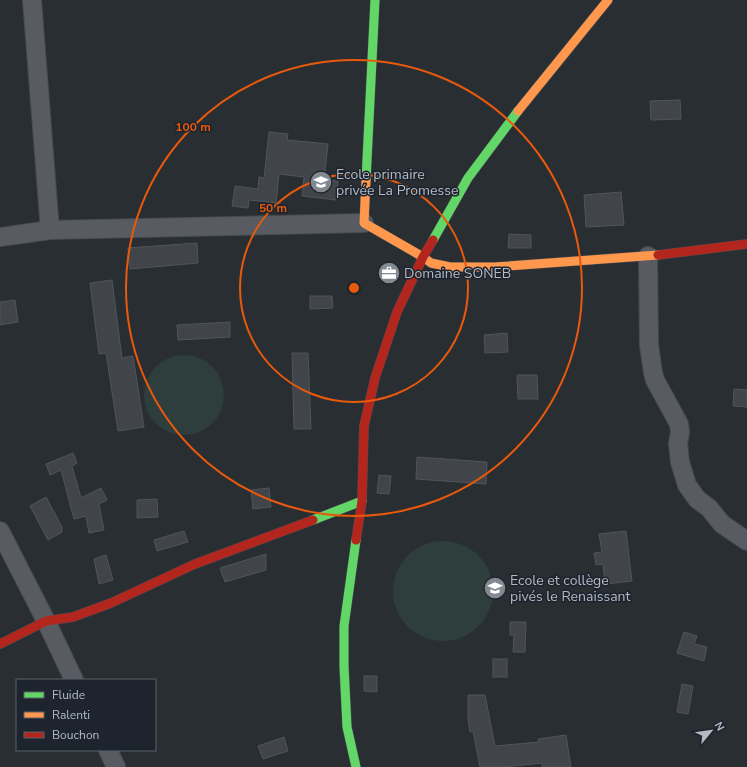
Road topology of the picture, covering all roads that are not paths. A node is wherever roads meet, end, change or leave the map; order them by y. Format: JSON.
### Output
{"nodes":[{"id":1,"x":32,"y":0,"type":"edge"},
{"id":2,"x":375,"y":0,"type":"edge"},
{"id":3,"x":608,"y":0,"type":"edge"},
{"id":4,"x":364,"y":223,"type":"junction"},
{"id":5,"x":50,"y":230,"type":"junction"},
{"id":6,"x":0,"y":237,"type":"edge"},
{"id":7,"x":747,"y":244,"type":"edge"},
{"id":8,"x":648,"y":256,"type":"junction"},
{"id":9,"x":423,"y":257,"type":"junction"},
{"id":10,"x":362,"y":501,"type":"junction"},
{"id":11,"x":0,"y":531,"type":"edge"},
{"id":12,"x":747,"y":541,"type":"edge"},
{"id":13,"x":46,"y":621,"type":"junction"},
{"id":14,"x":0,"y":644,"type":"edge"},
{"id":15,"x":74,"y":679,"type":"edge"},
{"id":16,"x":108,"y":751,"type":"edge"},
{"id":17,"x":116,"y":767,"type":"edge"},
{"id":18,"x":356,"y":767,"type":"edge"}],
"edges":[{"from":1,"to":5,"type":"street"},
{"from":2,"to":4,"type":"street"},
{"from":3,"to":9,"type":"street"},
{"from":4,"to":5,"type":"street"},
{"from":4,"to":9,"type":"street"},
{"from":5,"to":6,"type":"street"},
{"from":7,"to":8,"type":"street"},
{"from":8,"to":9,"type":"street"},
{"from":8,"to":12,"type":"street"},
{"from":9,"to":10,"type":"street"},
{"from":10,"to":13,"type":"street"},
{"from":10,"to":18,"type":"street"},
{"from":11,"to":13,"type":"street"},
{"from":13,"to":14,"type":"street"},
{"from":13,"to":15,"type":"street"},
{"from":16,"to":17,"type":"street"}]}
